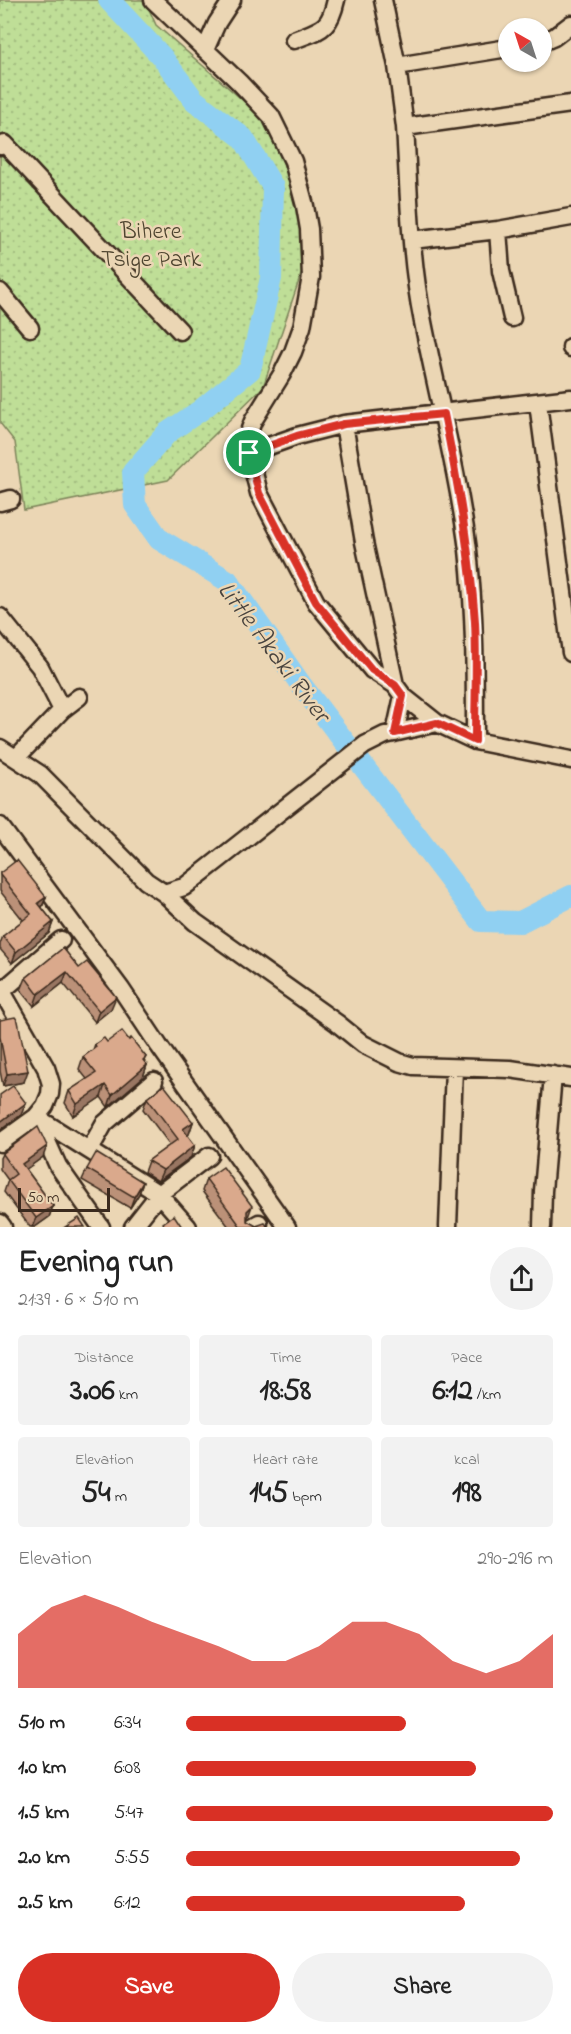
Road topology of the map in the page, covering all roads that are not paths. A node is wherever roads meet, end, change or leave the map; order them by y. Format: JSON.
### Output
{"nodes":[{"id":1,"x":153,"y":0,"type":"edge"},
{"id":2,"x":232,"y":0,"type":"edge"},
{"id":3,"x":336,"y":0,"type":"edge"},
{"id":4,"x":383,"y":0,"type":"edge"},
{"id":5,"x":571,"y":24,"type":"edge"},
{"id":6,"x":552,"y":38,"type":"edge"},
{"id":7,"x":294,"y":40,"type":"dead end"},
{"id":8,"x":205,"y":50,"type":"junction"},
{"id":9,"x":498,"y":50,"type":"edge"},
{"id":10,"x":397,"y":66,"type":"junction"},
{"id":11,"x":571,"y":104,"type":"edge"},
{"id":12,"x":405,"y":127,"type":"junction"},
{"id":13,"x":0,"y":146,"type":"edge"},
{"id":14,"x":571,"y":217,"type":"edge"},
{"id":15,"x":498,"y":230,"type":"junction"},
{"id":16,"x":412,"y":240,"type":"junction"},
{"id":17,"x":0,"y":291,"type":"edge"},
{"id":18,"x":512,"y":318,"type":"dead end"},
{"id":19,"x":30,"y":328,"type":"dead end"},
{"id":20,"x":180,"y":332,"type":"dead end"},
{"id":21,"x":571,"y":398,"type":"edge"},
{"id":22,"x":538,"y":403,"type":"junction"},
{"id":23,"x":444,"y":414,"type":"junction"},
{"id":24,"x":344,"y":424,"type":"junction"},
{"id":25,"x":249,"y":453,"type":"junction"},
{"id":26,"x":0,"y":617,"type":"edge"},
{"id":27,"x":571,"y":653,"type":"edge"},
{"id":28,"x":399,"y":690,"type":"junction"},
{"id":29,"x":79,"y":697,"type":"dead end"},
{"id":30,"x":62,"y":710,"type":"junction"},
{"id":31,"x":437,"y":723,"type":"junction"},
{"id":32,"x":395,"y":733,"type":"junction"},
{"id":33,"x":475,"y":741,"type":"junction"},
{"id":34,"x":0,"y":748,"type":"edge"},
{"id":35,"x":16,"y":758,"type":"junction"},
{"id":36,"x":571,"y":760,"type":"edge"},
{"id":37,"x":0,"y":826,"type":"edge"},
{"id":38,"x":164,"y":893,"type":"junction"},
{"id":39,"x":61,"y":939,"type":"dead end"},
{"id":40,"x":1,"y":989,"type":"edge"},
{"id":41,"x":454,"y":1068,"type":"junction"},
{"id":42,"x":553,"y":1075,"type":"junction"},
{"id":43,"x":571,"y":1078,"type":"edge"},
{"id":44,"x":154,"y":1081,"type":"dead end"},
{"id":45,"x":36,"y":1117,"type":"junction"},
{"id":46,"x":0,"y":1143,"type":"edge"},
{"id":47,"x":90,"y":1149,"type":"junction"},
{"id":48,"x":210,"y":1156,"type":"dead end"},
{"id":49,"x":159,"y":1194,"type":"junction"},
{"id":50,"x":0,"y":1223,"type":"edge"},
{"id":51,"x":3,"y":1227,"type":"edge"},
{"id":52,"x":101,"y":1227,"type":"edge"},
{"id":53,"x":133,"y":1227,"type":"edge"},
{"id":54,"x":188,"y":1227,"type":"edge"},
{"id":55,"x":287,"y":1227,"type":"edge"},
{"id":56,"x":448,"y":1227,"type":"edge"},
{"id":57,"x":542,"y":1227,"type":"edge"}],
"edges":[{"from":1,"to":8,"type":"street"},
{"from":2,"to":8,"type":"street"},
{"from":3,"to":7,"type":"street"},
{"from":4,"to":10,"type":"street"},
{"from":5,"to":6,"type":"street"},
{"from":8,"to":25,"type":"street"},
{"from":9,"to":10,"type":"street"},
{"from":10,"to":12,"type":"street"},
{"from":11,"to":12,"type":"street"},
{"from":12,"to":16,"type":"street"},
{"from":13,"to":20,"type":"street"},
{"from":14,"to":15,"type":"street"},
{"from":15,"to":16,"type":"street"},
{"from":15,"to":18,"type":"street"},
{"from":16,"to":23,"type":"street"},
{"from":17,"to":19,"type":"street"},
{"from":21,"to":22,"type":"street"},
{"from":22,"to":23,"type":"street"},
{"from":22,"to":27,"type":"street"},
{"from":23,"to":24,"type":"street"},
{"from":23,"to":33,"type":"street"},
{"from":24,"to":25,"type":"street"},
{"from":24,"to":28,"type":"street"},
{"from":25,"to":28,"type":"street"},
{"from":26,"to":30,"type":"street"},
{"from":28,"to":31,"type":"street"},
{"from":28,"to":32,"type":"street"},
{"from":29,"to":30,"type":"street"},
{"from":30,"to":35,"type":"street"},
{"from":31,"to":32,"type":"street"},
{"from":31,"to":33,"type":"street"},
{"from":32,"to":38,"type":"street"},
{"from":33,"to":36,"type":"street"},
{"from":34,"to":35,"type":"street"},
{"from":35,"to":38,"type":"street"},
{"from":37,"to":55,"type":"street"},
{"from":38,"to":41,"type":"street"},
{"from":39,"to":40,"type":"street"},
{"from":40,"to":45,"type":"street"},
{"from":41,"to":42,"type":"street"},
{"from":41,"to":56,"type":"street"},
{"from":42,"to":43,"type":"street"},
{"from":42,"to":57,"type":"street"},
{"from":44,"to":47,"type":"street"},
{"from":45,"to":46,"type":"street"},
{"from":45,"to":47,"type":"street"},
{"from":45,"to":52,"type":"street"},
{"from":47,"to":49,"type":"street"},
{"from":48,"to":49,"type":"street"},
{"from":49,"to":53,"type":"street"},
{"from":49,"to":54,"type":"street"},
{"from":50,"to":51,"type":"street"}]}
